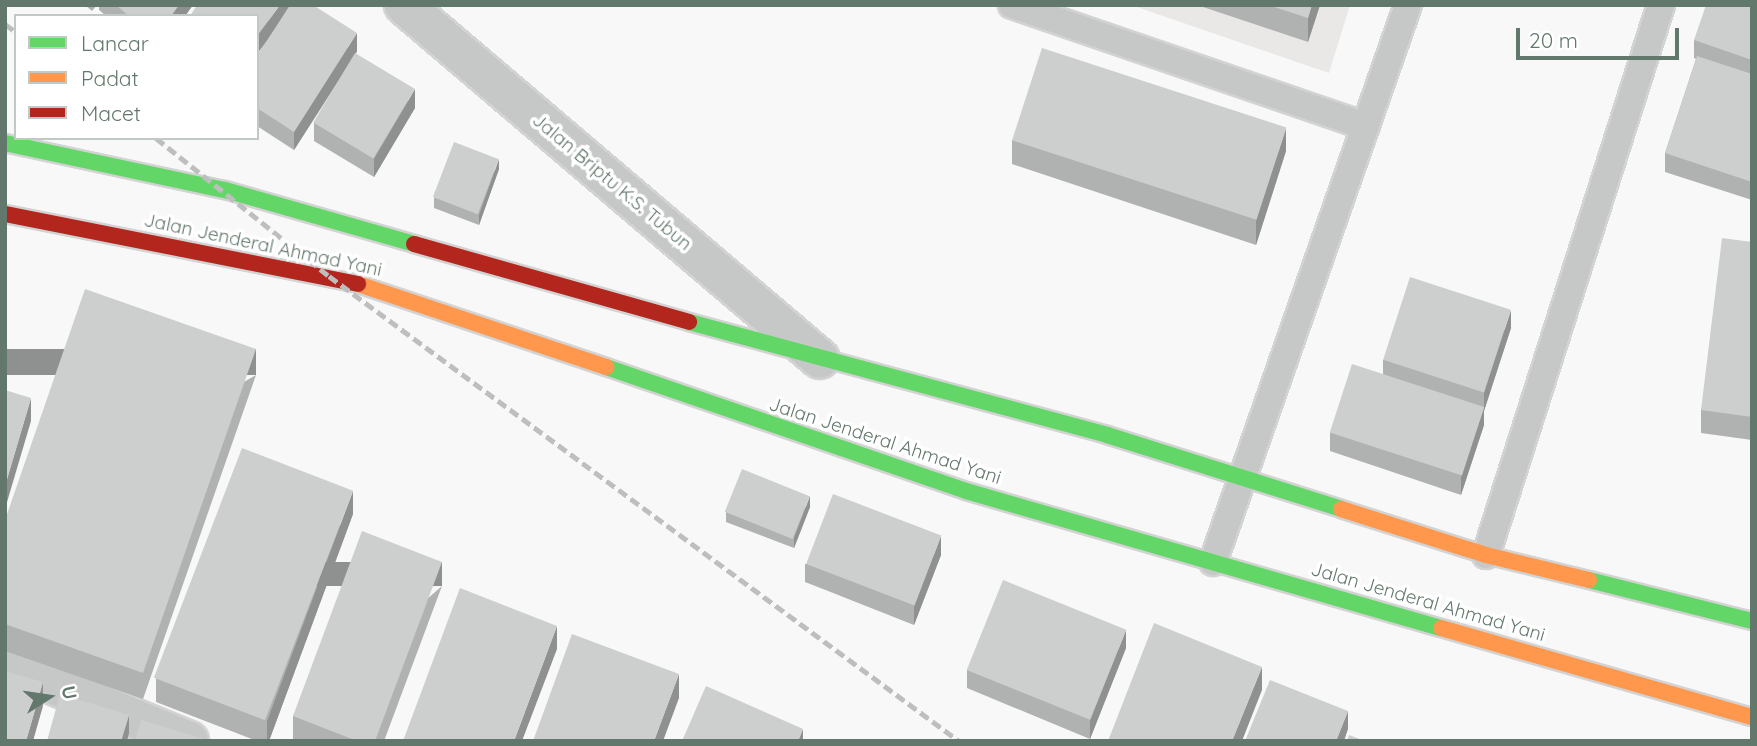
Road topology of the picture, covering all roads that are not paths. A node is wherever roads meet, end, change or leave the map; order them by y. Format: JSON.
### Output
{"nodes":[{"id":1,"x":404,"y":5,"type":"edge"},
{"id":2,"x":1012,"y":5,"type":"edge"},
{"id":3,"x":1408,"y":5,"type":"edge"},
{"id":4,"x":1661,"y":5,"type":"edge"},
{"id":5,"x":1366,"y":126,"type":"junction"},
{"id":6,"x":5,"y":144,"type":"edge"},
{"id":7,"x":5,"y":214,"type":"edge"},
{"id":8,"x":820,"y":359,"type":"junction"},
{"id":9,"x":1242,"y":476,"type":"junction"},
{"id":10,"x":1486,"y":555,"type":"junction"},
{"id":11,"x":1213,"y":562,"type":"junction"},
{"id":12,"x":1752,"y":621,"type":"edge"},
{"id":13,"x":5,"y":665,"type":"edge"},
{"id":14,"x":1752,"y":717,"type":"edge"},
{"id":15,"x":189,"y":741,"type":"edge"}],
"edges":[{"from":1,"to":8,"type":"street","name":"Jalan Briptu K.S. Tubun"},
{"from":2,"to":5,"type":"lane"},
{"from":3,"to":5,"type":"lane"},
{"from":4,"to":10,"type":"lane"},
{"from":5,"to":9,"type":"lane"},
{"from":6,"to":8,"type":"main road","name":"Jalan Jenderal Ahmad Yani"},
{"from":7,"to":11,"type":"main road","name":"Jalan Jenderal Ahmad Yani"},
{"from":8,"to":9,"type":"main road","name":"Jalan Jenderal Ahmad Yani"},
{"from":9,"to":10,"type":"main road","name":"Jalan Jenderal Ahmad Yani"},
{"from":9,"to":11,"type":"lane"},
{"from":10,"to":12,"type":"main road","name":"Jalan Jenderal Ahmad Yani"},
{"from":11,"to":14,"type":"main road","name":"Jalan Jenderal Ahmad Yani"},
{"from":13,"to":15,"type":"street"}]}
